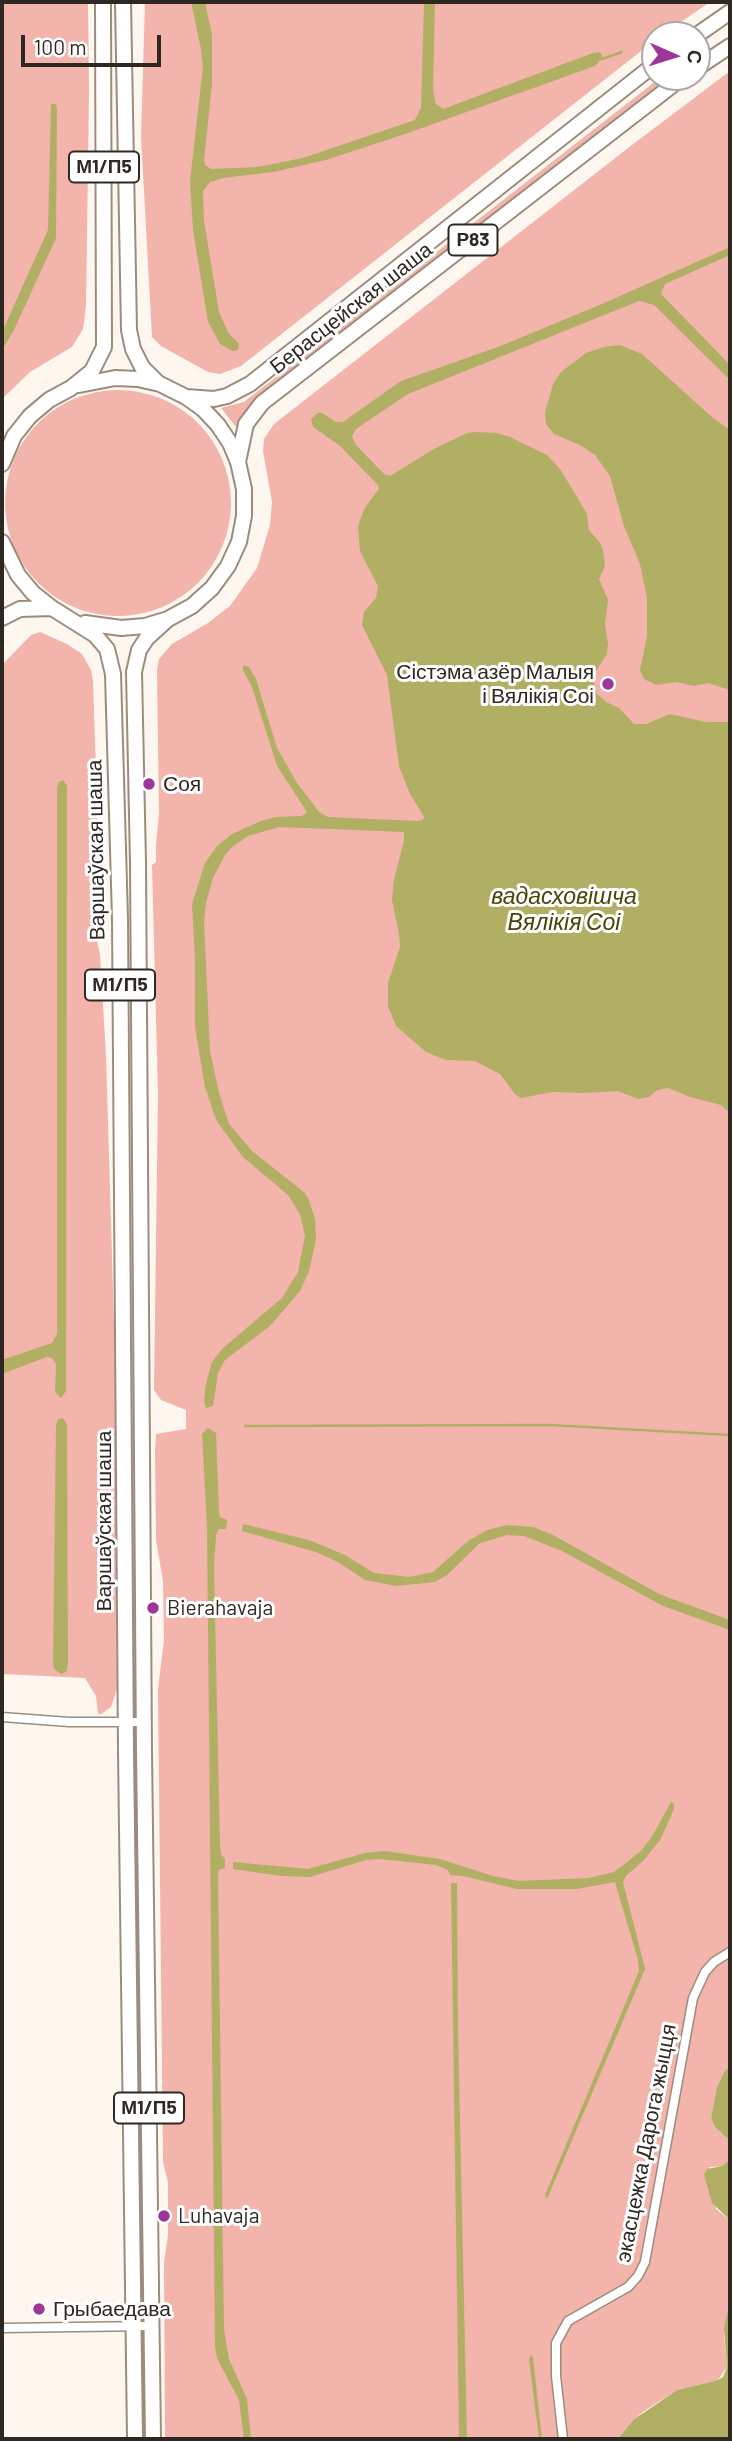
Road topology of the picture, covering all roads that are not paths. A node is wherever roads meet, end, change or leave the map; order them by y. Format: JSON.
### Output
{"nodes":[{"id":1,"x":103,"y":2,"type":"edge"},
{"id":2,"x":123,"y":2,"type":"edge"},
{"id":3,"x":730,"y":12,"type":"edge"},
{"id":4,"x":711,"y":25,"type":"edge"},
{"id":5,"x":730,"y":46,"type":"edge"},
{"id":6,"x":711,"y":59,"type":"edge"},
{"id":7,"x":641,"y":75,"type":"edge"},
{"id":8,"x":665,"y":91,"type":"edge"},
{"id":9,"x":160,"y":384,"type":"junction"},
{"id":10,"x":71,"y":388,"type":"junction"},
{"id":11,"x":186,"y":397,"type":"junction"},
{"id":12,"x":238,"y":462,"type":"junction"},
{"id":13,"x":2,"y":464,"type":"edge"},
{"id":14,"x":2,"y":542,"type":"edge"},
{"id":15,"x":52,"y":608,"type":"junction"},
{"id":16,"x":2,"y":618,"type":"edge"},
{"id":17,"x":168,"y":619,"type":"junction"},
{"id":18,"x":74,"y":620,"type":"junction"},
{"id":19,"x":2,"y":1717,"type":"edge"},
{"id":20,"x":126,"y":1722,"type":"junction"},
{"id":21,"x":144,"y":1722,"type":"junction"},
{"id":22,"x":730,"y":1952,"type":"edge"},
{"id":23,"x":150,"y":2326,"type":"junction"},
{"id":24,"x":132,"y":2327,"type":"junction"},
{"id":25,"x":2,"y":2328,"type":"edge"},
{"id":26,"x":135,"y":2439,"type":"edge"},
{"id":27,"x":153,"y":2439,"type":"edge"},
{"id":28,"x":563,"y":2439,"type":"edge"}],
"edges":[{"from":1,"to":10,"type":"highway","name":"Варшаўская шаша","number":"М1/П5"},
{"from":2,"to":9,"type":"highway","name":"Варшаўская шаша","number":"М1/П5"},
{"from":3,"to":4,"type":"highway"},
{"from":5,"to":6,"type":"highway"},
{"from":7,"to":11,"type":"highway","name":"Берасцейская шаша","number":"Р83"},
{"from":8,"to":12,"type":"highway","name":"Берасцейская шаша","number":"Р83"},
{"from":9,"to":10,"type":"highway","name":"Варшаўская шаша","number":"М1/П5"},
{"from":9,"to":11,"type":"highway","name":"Варшаўская шаша","number":"М1/П5"},
{"from":10,"to":13,"type":"highway","name":"Варшаўская шаша","number":"М1/П5"},
{"from":11,"to":12,"type":"highway","name":"Варшаўская шаша","number":"М1/П5"},
{"from":12,"to":17,"type":"highway","name":"Варшаўская шаша","number":"М1/П5"},
{"from":14,"to":15,"type":"highway","name":"Варшаўская шаша","number":"М1/П5"},
{"from":15,"to":16,"type":"highway"},
{"from":15,"to":18,"type":"highway","name":"Варшаўская шаша","number":"М1/П5"},
{"from":17,"to":18,"type":"highway","name":"Варшаўская шаша","number":"М1/П5"},
{"from":17,"to":21,"type":"highway","name":"Варшаўская шаша","number":"М1/П5"},
{"from":18,"to":20,"type":"highway","name":"Варшаўская шаша","number":"М1/П5"},
{"from":19,"to":20,"type":"street"},
{"from":20,"to":21,"type":"street"},
{"from":20,"to":24,"type":"highway","name":"Варшаўская шаша","number":"М1/П5"},
{"from":21,"to":23,"type":"highway","name":"Варшаўская шаша","number":"М1/П5"},
{"from":22,"to":28,"type":"street","name":"экасцежка Дарога жыцця"},
{"from":23,"to":24,"type":"street"},
{"from":23,"to":27,"type":"highway","name":"Варшаўская шаша","number":"М1/П5"},
{"from":24,"to":25,"type":"street"},
{"from":24,"to":26,"type":"highway","name":"Варшаўская шаша","number":"М1/П5"}]}
